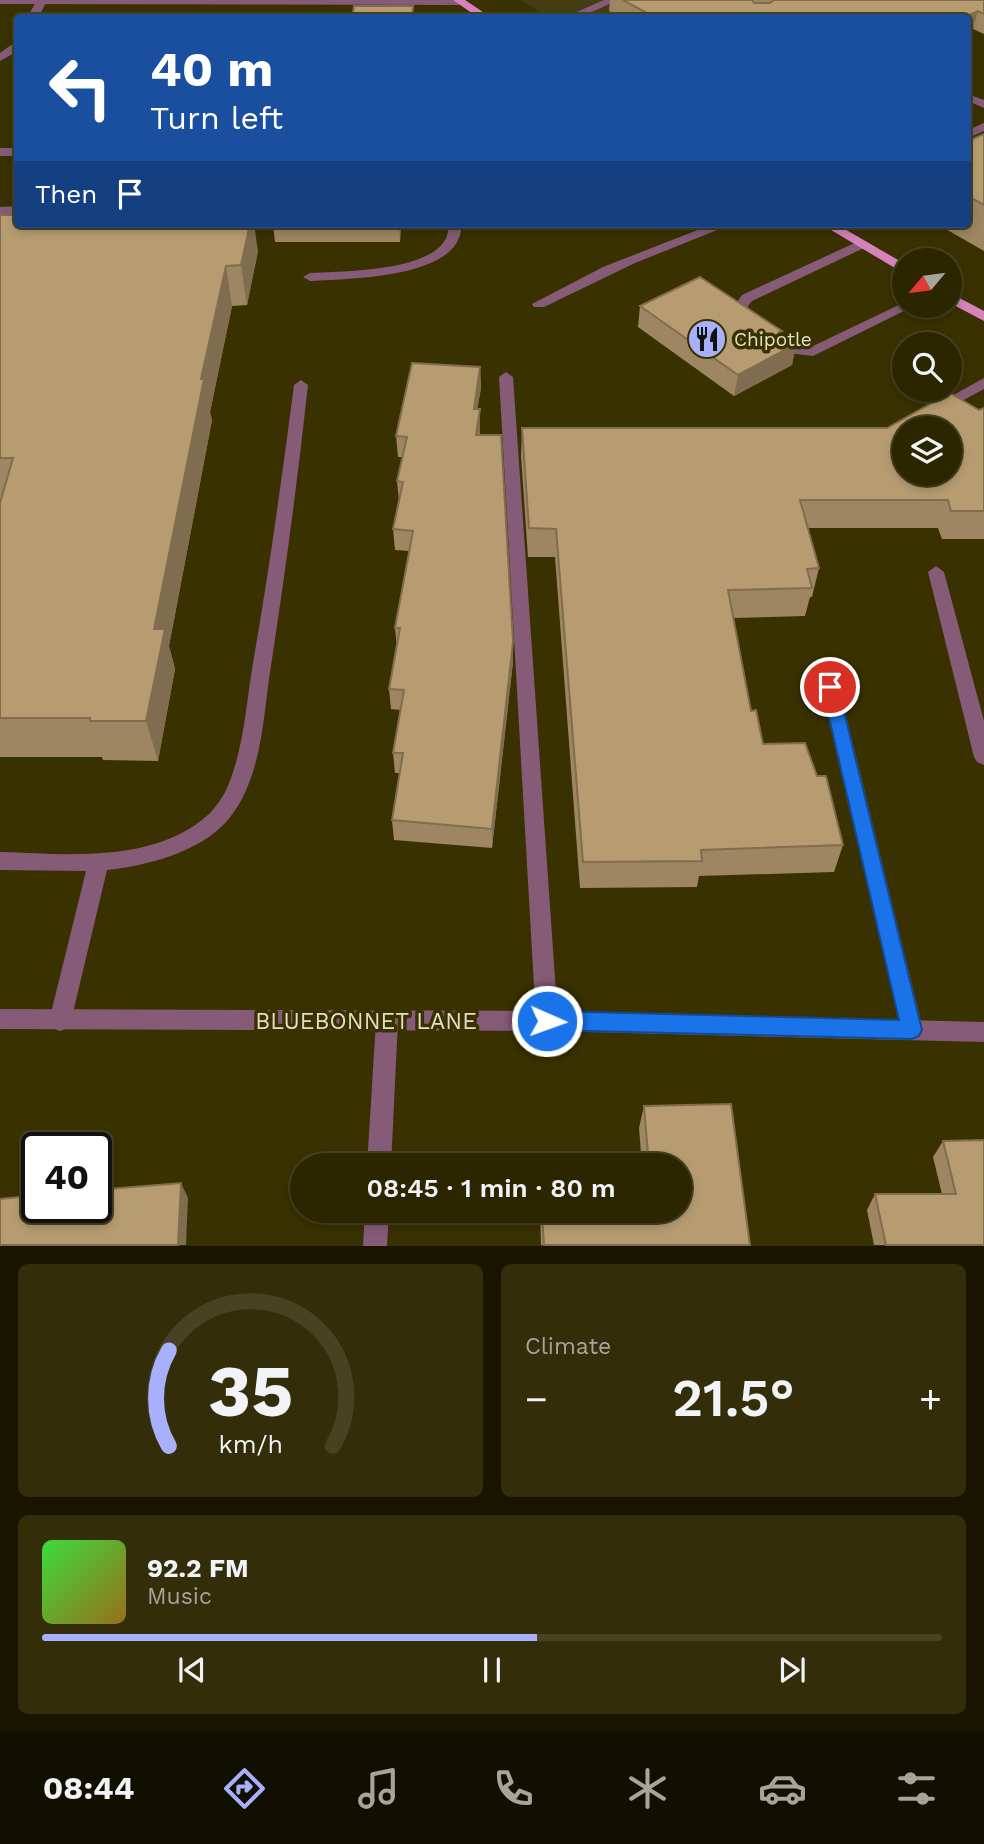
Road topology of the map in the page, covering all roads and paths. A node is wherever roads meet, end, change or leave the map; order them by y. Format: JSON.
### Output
{"nodes":[{"id":1,"x":613,"y":0,"type":"edge"},
{"id":2,"x":0,"y":1,"type":"edge"},
{"id":3,"x":42,"y":1,"type":"edge"},
{"id":4,"x":110,"y":1,"type":"edge"},
{"id":5,"x":266,"y":1,"type":"edge"},
{"id":6,"x":459,"y":1,"type":"edge"},
{"id":7,"x":480,"y":14,"type":"edge"},
{"id":8,"x":578,"y":14,"type":"edge"},
{"id":9,"x":455,"y":228,"type":"edge"},
{"id":10,"x":714,"y":228,"type":"edge"},
{"id":11,"x":834,"y":228,"type":"edge"},
{"id":12,"x":861,"y":244,"type":"junction"},
{"id":13,"x":892,"y":262,"type":"edge"},
{"id":14,"x":310,"y":278,"type":"dead end"},
{"id":15,"x":538,"y":304,"type":"dead end"},
{"id":16,"x":962,"y":304,"type":"edge"},
{"id":17,"x":892,"y":313,"type":"edge"},
{"id":18,"x":984,"y":317,"type":"edge"},
{"id":19,"x":506,"y":377,"type":"dead end"},
{"id":20,"x":984,"y":383,"type":"edge"},
{"id":21,"x":301,"y":385,"type":"dead end"},
{"id":22,"x":926,"y":414,"type":"edge"},
{"id":23,"x":936,"y":572,"type":"dead end"},
{"id":24,"x":830,"y":687,"type":"dead end"},
{"id":25,"x":984,"y":757,"type":"edge"},
{"id":26,"x":0,"y":861,"type":"edge"},
{"id":27,"x":98,"y":863,"type":"junction"},
{"id":28,"x":0,"y":1019,"type":"edge"},
{"id":29,"x":60,"y":1021,"type":"junction"},
{"id":30,"x":387,"y":1021,"type":"junction"},
{"id":31,"x":547,"y":1021,"type":"junction"},
{"id":32,"x":912,"y":1030,"type":"junction"},
{"id":33,"x":984,"y":1032,"type":"edge"},
{"id":34,"x":380,"y":1153,"type":"edge"},
{"id":35,"x":376,"y":1223,"type":"edge"},
{"id":36,"x":375,"y":1245,"type":"edge"}],
"edges":[{"from":1,"to":8,"type":"street"},
{"from":2,"to":3,"type":"street"},
{"from":3,"to":4,"type":"street"},
{"from":4,"to":5,"type":"street"},
{"from":5,"to":6,"type":"street"},
{"from":6,"to":7,"type":"main road"},
{"from":9,"to":14,"type":"street"},
{"from":10,"to":15,"type":"street"},
{"from":11,"to":12,"type":"main road"},
{"from":12,"to":13,"type":"main road"},
{"from":12,"to":17,"type":"street"},
{"from":16,"to":18,"type":"main road"},
{"from":19,"to":31,"type":"street"},
{"from":20,"to":22,"type":"street"},
{"from":21,"to":27,"type":"street"},
{"from":23,"to":25,"type":"street"},
{"from":24,"to":32,"type":"street"},
{"from":26,"to":27,"type":"street"},
{"from":27,"to":29,"type":"street"},
{"from":28,"to":29,"type":"street","name":"BLUEBONNET LANE"},
{"from":29,"to":30,"type":"street","name":"BLUEBONNET LANE"},
{"from":30,"to":31,"type":"street","name":"BLUEBONNET LANE"},
{"from":30,"to":34,"type":"street"},
{"from":31,"to":32,"type":"street","name":"BLUEBONNET LANE"},
{"from":32,"to":33,"type":"street","name":"BLUEBONNET LANE"},
{"from":35,"to":36,"type":"street"}]}
